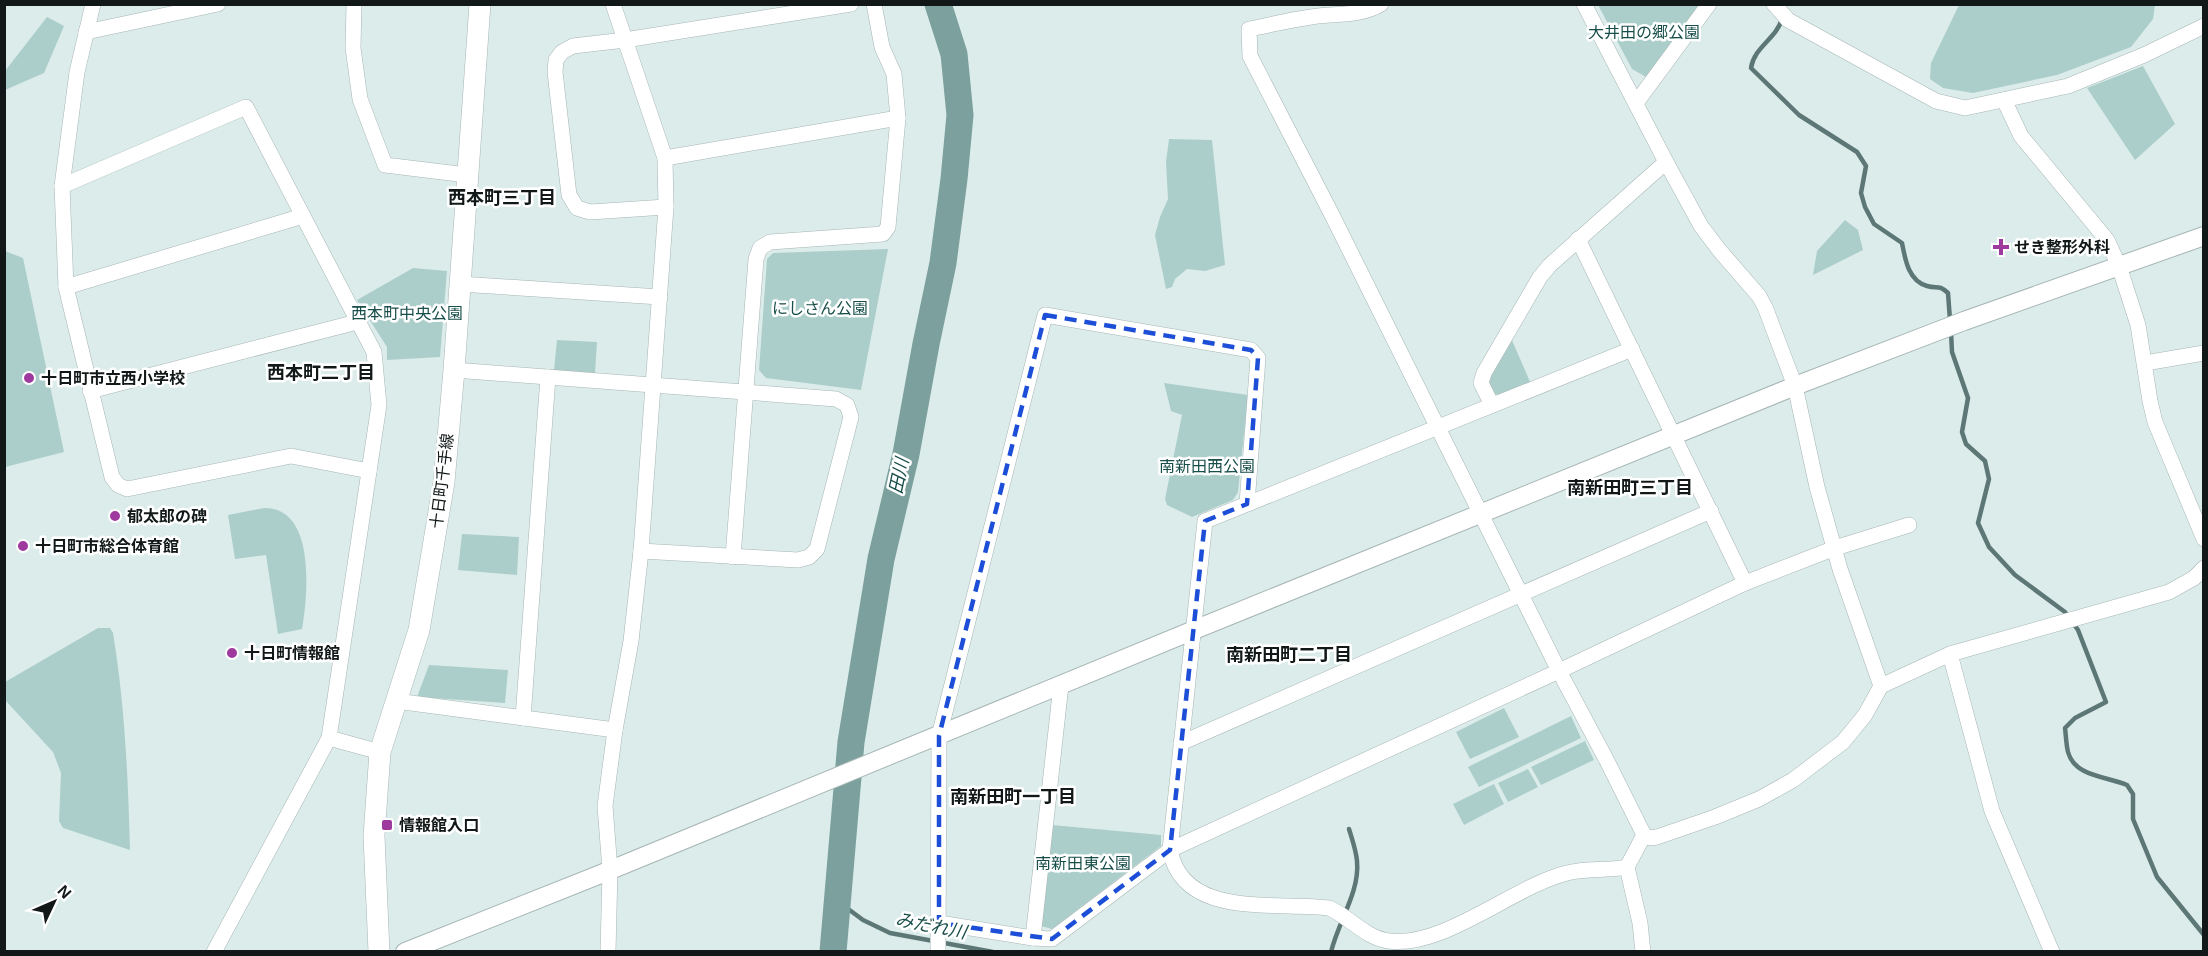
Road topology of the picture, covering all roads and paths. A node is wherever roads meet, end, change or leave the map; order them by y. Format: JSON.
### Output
{"nodes":[{"id":1,"x":93,"y":4,"type":"edge"},
{"id":2,"x":218,"y":4,"type":"edge"},
{"id":3,"x":354,"y":4,"type":"edge"},
{"id":4,"x":480,"y":4,"type":"edge"},
{"id":5,"x":613,"y":4,"type":"edge"},
{"id":6,"x":851,"y":4,"type":"edge"},
{"id":7,"x":874,"y":4,"type":"edge"},
{"id":8,"x":1381,"y":4,"type":"edge"},
{"id":9,"x":1584,"y":4,"type":"edge"},
{"id":10,"x":1709,"y":4,"type":"edge"},
{"id":11,"x":1774,"y":4,"type":"edge"},
{"id":12,"x":2204,"y":26,"type":"edge"},
{"id":13,"x":86,"y":32,"type":"junction"},
{"id":14,"x":625,"y":40,"type":"junction"},
{"id":15,"x":2004,"y":100,"type":"junction"},
{"id":16,"x":1636,"y":103,"type":"junction"},
{"id":17,"x":898,"y":118,"type":"junction"},
{"id":18,"x":665,"y":158,"type":"junction"},
{"id":19,"x":1666,"y":162,"type":"junction"},
{"id":20,"x":467,"y":175,"type":"junction"},
{"id":21,"x":63,"y":186,"type":"junction"},
{"id":22,"x":666,"y":207,"type":"junction"},
{"id":23,"x":303,"y":216,"type":"junction"},
{"id":24,"x":2204,"y":236,"type":"edge"},
{"id":25,"x":1578,"y":239,"type":"junction"},
{"id":26,"x":2119,"y":266,"type":"junction"},
{"id":27,"x":460,"y":284,"type":"junction"},
{"id":28,"x":66,"y":287,"type":"junction"},
{"id":29,"x":660,"y":297,"type":"junction"},
{"id":30,"x":357,"y":322,"type":"junction"},
{"id":31,"x":1632,"y":349,"type":"junction"},
{"id":32,"x":2204,"y":353,"type":"edge"},
{"id":33,"x":2145,"y":363,"type":"junction"},
{"id":34,"x":454,"y":370,"type":"junction"},
{"id":35,"x":548,"y":377,"type":"junction"},
{"id":36,"x":653,"y":385,"type":"junction"},
{"id":37,"x":1795,"y":386,"type":"junction"},
{"id":38,"x":90,"y":391,"type":"junction"},
{"id":39,"x":746,"y":392,"type":"junction"},
{"id":40,"x":1492,"y":405,"type":"junction"},
{"id":41,"x":1438,"y":427,"type":"junction"},
{"id":42,"x":1674,"y":435,"type":"junction"},
{"id":43,"x":369,"y":471,"type":"junction"},
{"id":44,"x":1247,"y":504,"type":"junction"},
{"id":45,"x":1711,"y":511,"type":"junction"},
{"id":46,"x":1480,"y":513,"type":"junction"},
{"id":47,"x":1909,"y":525,"type":"dead end"},
{"id":48,"x":2204,"y":539,"type":"edge"},
{"id":49,"x":1835,"y":548,"type":"junction"},
{"id":50,"x":641,"y":551,"type":"junction"},
{"id":51,"x":733,"y":557,"type":"junction"},
{"id":52,"x":2204,"y":568,"type":"edge"},
{"id":53,"x":1745,"y":583,"type":"junction"},
{"id":54,"x":1521,"y":595,"type":"junction"},
{"id":55,"x":1194,"y":630,"type":"junction"},
{"id":56,"x":1950,"y":654,"type":"junction"},
{"id":57,"x":1559,"y":671,"type":"junction"},
{"id":58,"x":1060,"y":685,"type":"junction"},
{"id":59,"x":1881,"y":686,"type":"junction"},
{"id":60,"x":396,"y":701,"type":"junction"},
{"id":61,"x":523,"y":718,"type":"junction"},
{"id":62,"x":615,"y":730,"type":"junction"},
{"id":63,"x":939,"y":736,"type":"junction"},
{"id":64,"x":329,"y":738,"type":"junction"},
{"id":65,"x":1181,"y":743,"type":"junction"},
{"id":66,"x":380,"y":753,"type":"junction"},
{"id":67,"x":1644,"y":835,"type":"junction"},
{"id":68,"x":1170,"y":850,"type":"junction"},
{"id":69,"x":1627,"y":867,"type":"junction"},
{"id":70,"x":610,"y":870,"type":"junction"},
{"id":71,"x":939,"y":923,"type":"junction"},
{"id":72,"x":1026,"y":943,"type":"edge"},
{"id":73,"x":214,"y":951,"type":"edge"},
{"id":74,"x":379,"y":951,"type":"edge"},
{"id":75,"x":405,"y":951,"type":"edge"},
{"id":76,"x":608,"y":951,"type":"edge"},
{"id":77,"x":938,"y":951,"type":"edge"},
{"id":78,"x":1643,"y":951,"type":"edge"},
{"id":79,"x":2052,"y":951,"type":"edge"}],
"edges":[{"from":1,"to":13,"type":"street"},
{"from":2,"to":13,"type":"street"},
{"from":3,"to":20,"type":"street"},
{"from":4,"to":20,"type":"main road","name":"十日町千手線"},
{"from":5,"to":14,"type":"street"},
{"from":6,"to":14,"type":"street"},
{"from":7,"to":17,"type":"street"},
{"from":8,"to":41,"type":"street"},
{"from":9,"to":16,"type":"street"},
{"from":10,"to":16,"type":"street"},
{"from":11,"to":15,"type":"street"},
{"from":12,"to":15,"type":"street"},
{"from":13,"to":21,"type":"street"},
{"from":14,"to":18,"type":"street"},
{"from":14,"to":22,"type":"street"},
{"from":15,"to":26,"type":"street"},
{"from":16,"to":19,"type":"street"},
{"from":17,"to":18,"type":"street"},
{"from":17,"to":39,"type":"street"},
{"from":18,"to":22,"type":"street"},
{"from":19,"to":25,"type":"street"},
{"from":19,"to":37,"type":"street"},
{"from":20,"to":27,"type":"main road","name":"十日町千手線"},
{"from":21,"to":23,"type":"street"},
{"from":21,"to":28,"type":"street"},
{"from":22,"to":29,"type":"street"},
{"from":23,"to":28,"type":"street"},
{"from":23,"to":30,"type":"street"},
{"from":24,"to":26,"type":"street"},
{"from":25,"to":31,"type":"street"},
{"from":25,"to":40,"type":"street"},
{"from":26,"to":33,"type":"street"},
{"from":26,"to":37,"type":"street"},
{"from":27,"to":29,"type":"street"},
{"from":27,"to":34,"type":"main road","name":"十日町千手線"},
{"from":28,"to":38,"type":"street"},
{"from":29,"to":36,"type":"street"},
{"from":30,"to":38,"type":"street"},
{"from":30,"to":43,"type":"street"},
{"from":31,"to":40,"type":"street"},
{"from":31,"to":42,"type":"street"},
{"from":32,"to":33,"type":"street"},
{"from":33,"to":48,"type":"street"},
{"from":34,"to":35,"type":"street"},
{"from":34,"to":60,"type":"main road","name":"十日町千手線"},
{"from":35,"to":36,"type":"street"},
{"from":35,"to":61,"type":"street"},
{"from":36,"to":39,"type":"street"},
{"from":36,"to":50,"type":"street"},
{"from":37,"to":42,"type":"street"},
{"from":37,"to":49,"type":"street"},
{"from":38,"to":43,"type":"street"},
{"from":39,"to":51,"type":"street"},
{"from":39,"to":51,"type":"street"},
{"from":40,"to":41,"type":"street"},
{"from":41,"to":44,"type":"street"},
{"from":41,"to":46,"type":"street"},
{"from":42,"to":45,"type":"street"},
{"from":42,"to":46,"type":"street"},
{"from":43,"to":64,"type":"street"},
{"from":44,"to":55,"type":"street"},
{"from":44,"to":63,"type":"street"},
{"from":45,"to":53,"type":"street"},
{"from":45,"to":54,"type":"street"},
{"from":46,"to":54,"type":"street"},
{"from":46,"to":55,"type":"street"},
{"from":47,"to":49,"type":"street"},
{"from":49,"to":53,"type":"street"},
{"from":49,"to":59,"type":"street"},
{"from":50,"to":51,"type":"street"},
{"from":50,"to":62,"type":"street"},
{"from":52,"to":56,"type":"street"},
{"from":53,"to":57,"type":"street"},
{"from":54,"to":57,"type":"street"},
{"from":54,"to":65,"type":"street"},
{"from":55,"to":58,"type":"street"},
{"from":55,"to":65,"type":"street"},
{"from":56,"to":59,"type":"street"},
{"from":56,"to":79,"type":"street"},
{"from":57,"to":67,"type":"street"},
{"from":57,"to":68,"type":"street"},
{"from":58,"to":63,"type":"street"},
{"from":58,"to":72,"type":"street"},
{"from":59,"to":67,"type":"street"},
{"from":60,"to":61,"type":"street"},
{"from":60,"to":66,"type":"main road","name":"十日町千手線"},
{"from":61,"to":62,"type":"street"},
{"from":62,"to":70,"type":"street"},
{"from":63,"to":70,"type":"street"},
{"from":63,"to":71,"type":"street"},
{"from":64,"to":66,"type":"street"},
{"from":64,"to":73,"type":"street"},
{"from":65,"to":68,"type":"street"},
{"from":66,"to":74,"type":"main road","name":"十日町千手線"},
{"from":67,"to":69,"type":"street"},
{"from":68,"to":69,"type":"street"},
{"from":68,"to":72,"type":"street"},
{"from":69,"to":78,"type":"street"},
{"from":70,"to":75,"type":"street"},
{"from":70,"to":76,"type":"street"},
{"from":71,"to":72,"type":"street"},
{"from":71,"to":77,"type":"street"}]}
